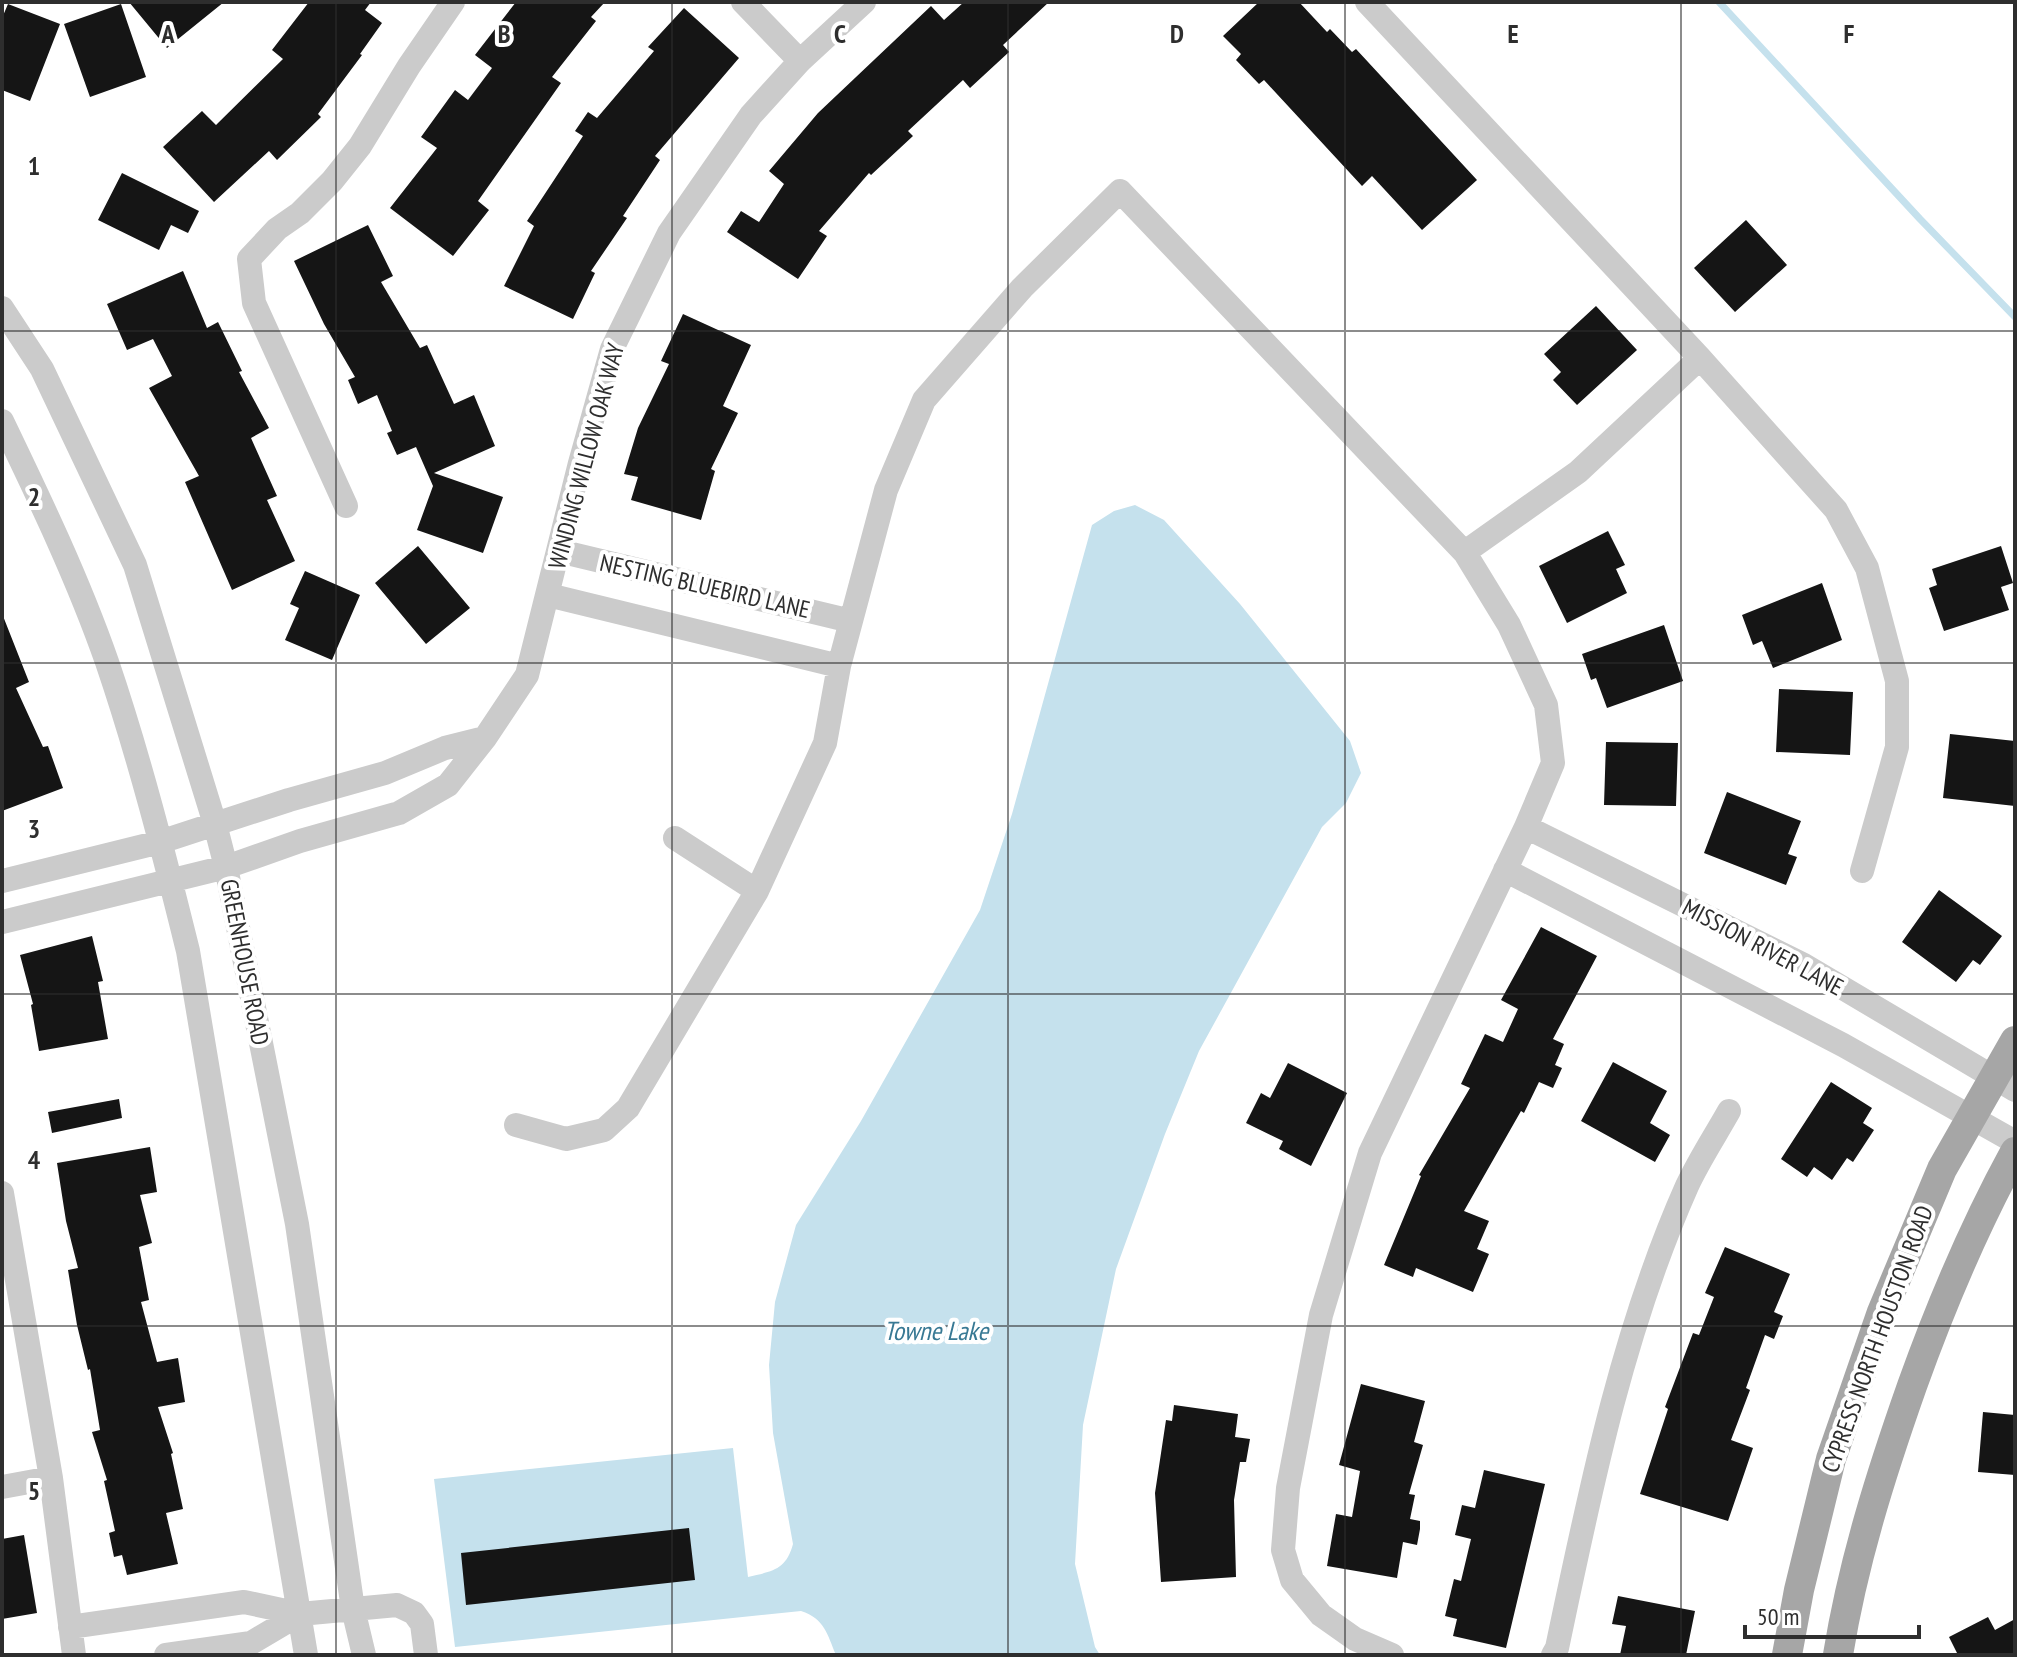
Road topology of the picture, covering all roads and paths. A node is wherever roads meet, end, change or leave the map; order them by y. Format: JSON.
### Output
{"nodes":[{"id":1,"x":453,"y":2,"type":"edge"},
{"id":2,"x":743,"y":2,"type":"edge"},
{"id":3,"x":864,"y":2,"type":"edge"},
{"id":4,"x":1367,"y":2,"type":"edge"},
{"id":5,"x":800,"y":61,"type":"junction"},
{"id":6,"x":2,"y":308,"type":"edge"},
{"id":7,"x":1700,"y":358,"type":"junction"},
{"id":8,"x":2,"y":421,"type":"edge"},
{"id":9,"x":346,"y":506,"type":"dead end"},
{"id":10,"x":559,"y":551,"type":"junction"},
{"id":11,"x":1465,"y":552,"type":"junction"},
{"id":12,"x":548,"y":595,"type":"junction"},
{"id":13,"x":851,"y":621,"type":"junction"},
{"id":14,"x":839,"y":666,"type":"junction"},
{"id":15,"x":485,"y":738,"type":"junction"},
{"id":16,"x":215,"y":824,"type":"junction"},
{"id":17,"x":1526,"y":827,"type":"junction"},
{"id":18,"x":675,"y":838,"type":"dead end"},
{"id":19,"x":160,"y":842,"type":"junction"},
{"id":20,"x":226,"y":867,"type":"junction"},
{"id":21,"x":1505,"y":870,"type":"junction"},
{"id":22,"x":1862,"y":871,"type":"dead end"},
{"id":23,"x":170,"y":880,"type":"junction"},
{"id":24,"x":2,"y":881,"type":"edge"},
{"id":25,"x":757,"y":891,"type":"junction"},
{"id":26,"x":2,"y":922,"type":"edge"},
{"id":27,"x":2015,"y":1041,"type":"edge"},
{"id":28,"x":2005,"y":1084,"type":"edge"},
{"id":29,"x":1729,"y":1111,"type":"dead end"},
{"id":30,"x":1971,"y":1116,"type":"junction"},
{"id":31,"x":516,"y":1125,"type":"dead end"},
{"id":32,"x":2015,"y":1142,"type":"edge"},
{"id":33,"x":2015,"y":1152,"type":"edge"},
{"id":34,"x":2,"y":1193,"type":"edge"},
{"id":35,"x":51,"y":1478,"type":"junction"},
{"id":36,"x":2,"y":1487,"type":"edge"},
{"id":37,"x":353,"y":1609,"type":"junction"},
{"id":38,"x":300,"y":1614,"type":"junction"},
{"id":39,"x":70,"y":1627,"type":"junction"},
{"id":40,"x":74,"y":1655,"type":"edge"},
{"id":41,"x":166,"y":1655,"type":"edge"},
{"id":42,"x":306,"y":1655,"type":"edge"},
{"id":43,"x":364,"y":1655,"type":"edge"},
{"id":44,"x":426,"y":1655,"type":"edge"},
{"id":45,"x":1392,"y":1655,"type":"edge"},
{"id":46,"x":1553,"y":1655,"type":"edge"},
{"id":47,"x":1787,"y":1655,"type":"edge"},
{"id":48,"x":1838,"y":1655,"type":"edge"}],
"edges":[{"from":1,"to":9,"type":"street"},
{"from":2,"to":5,"type":"street"},
{"from":3,"to":5,"type":"street","name":"WINDING WILLOW OAK WAY"},
{"from":4,"to":7,"type":"street"},
{"from":5,"to":10,"type":"street","name":"WINDING WILLOW OAK WAY"},
{"from":6,"to":16,"type":"street","name":"GREENHOUSE ROAD"},
{"from":7,"to":11,"type":"street"},
{"from":7,"to":22,"type":"street"},
{"from":8,"to":19,"type":"street"},
{"from":10,"to":12,"type":"street","name":"WINDING WILLOW OAK WAY"},
{"from":10,"to":13,"type":"street","name":"NESTING BLUEBIRD LANE"},
{"from":11,"to":13,"type":"street"},
{"from":11,"to":17,"type":"street"},
{"from":12,"to":14,"type":"street","name":"NESTING BLUEBIRD LANE"},
{"from":12,"to":15,"type":"street","name":"WINDING WILLOW OAK WAY"},
{"from":13,"to":14,"type":"street"},
{"from":14,"to":25,"type":"street"},
{"from":15,"to":16,"type":"street"},
{"from":15,"to":20,"type":"street","name":"WINDING WILLOW OAK WAY"},
{"from":16,"to":19,"type":"street"},
{"from":16,"to":20,"type":"street","name":"GREENHOUSE ROAD"},
{"from":17,"to":21,"type":"street"},
{"from":17,"to":28,"type":"street","name":"MISSION RIVER LANE"},
{"from":18,"to":25,"type":"street"},
{"from":19,"to":23,"type":"street"},
{"from":19,"to":24,"type":"street"},
{"from":20,"to":23,"type":"street","name":"WINDING WILLOW OAK WAY"},
{"from":20,"to":37,"type":"street","name":"GREENHOUSE ROAD"},
{"from":21,"to":30,"type":"street","name":"MISSION RIVER LANE"},
{"from":21,"to":45,"type":"street"},
{"from":23,"to":26,"type":"street","name":"WINDING WILLOW OAK WAY"},
{"from":23,"to":38,"type":"street"},
{"from":25,"to":31,"type":"street"},
{"from":27,"to":28,"type":"main road","name":"CYPRESS NORTH HOUSTON ROAD"},
{"from":28,"to":30,"type":"main road","name":"CYPRESS NORTH HOUSTON ROAD"},
{"from":29,"to":46,"type":"street"},
{"from":30,"to":32,"type":"street","name":"MISSION RIVER LANE"},
{"from":30,"to":47,"type":"main road","name":"CYPRESS NORTH HOUSTON ROAD"},
{"from":33,"to":48,"type":"main road","name":"CYPRESS NORTH HOUSTON ROAD"},
{"from":34,"to":35,"type":"street"},
{"from":35,"to":36,"type":"street"},
{"from":35,"to":39,"type":"street"},
{"from":37,"to":38,"type":"street"},
{"from":37,"to":43,"type":"street","name":"GREENHOUSE ROAD"},
{"from":37,"to":44,"type":"street"},
{"from":38,"to":39,"type":"street"},
{"from":38,"to":41,"type":"street"},
{"from":38,"to":42,"type":"street"},
{"from":39,"to":40,"type":"street"}]}
